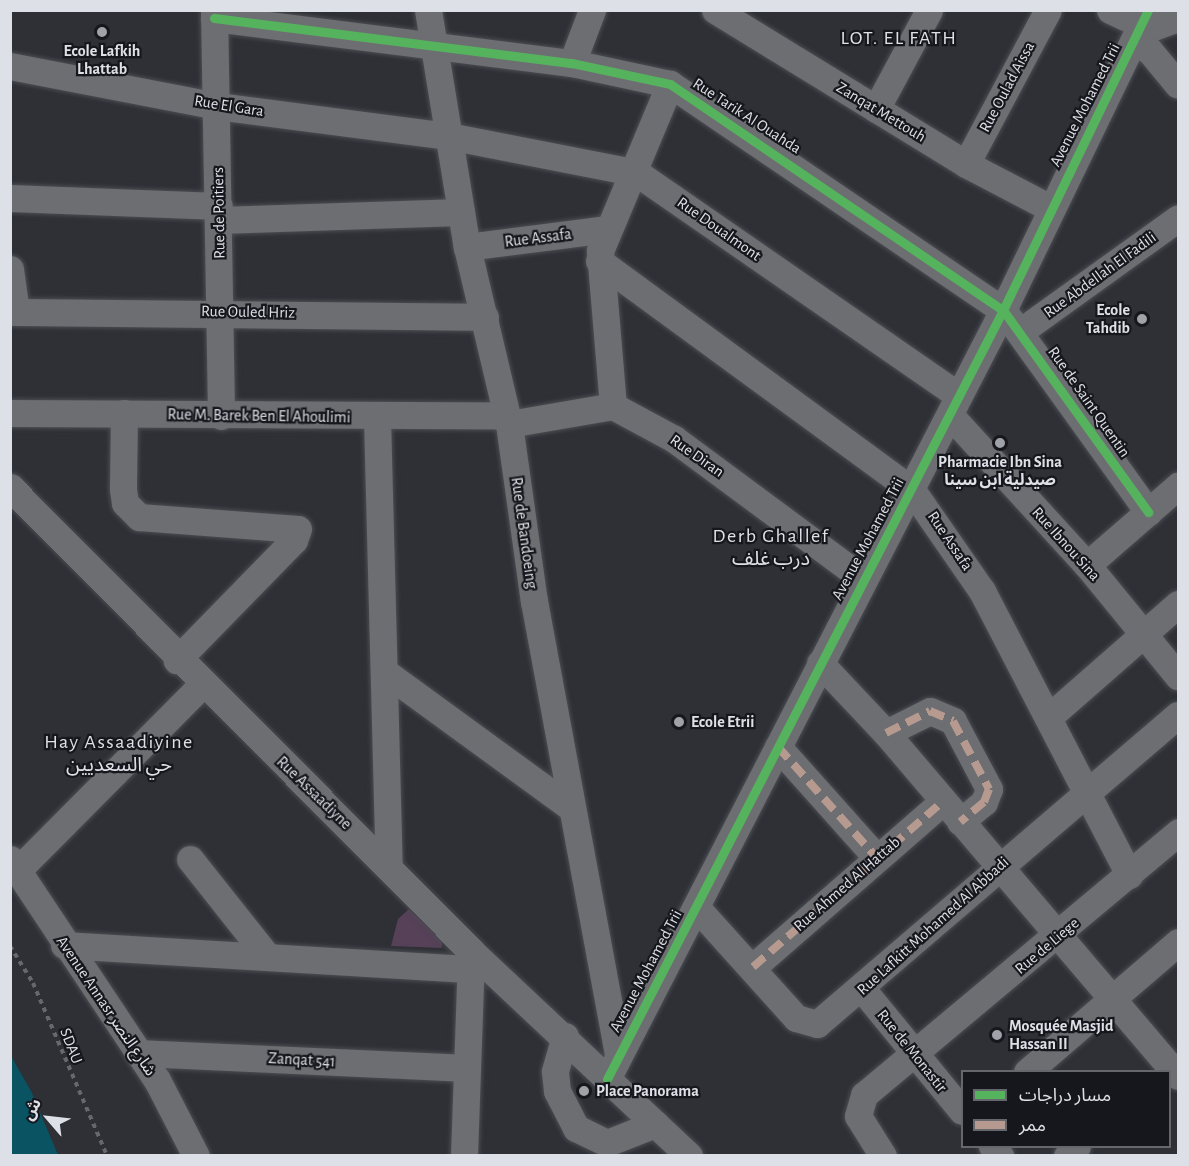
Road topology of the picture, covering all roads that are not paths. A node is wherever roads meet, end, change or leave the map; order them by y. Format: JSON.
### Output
{"nodes":[{"id":1,"x":428,"y":10,"type":"edge"},
{"id":2,"x":592,"y":10,"type":"edge"},
{"id":3,"x":715,"y":10,"type":"edge"},
{"id":4,"x":929,"y":10,"type":"edge"},
{"id":5,"x":1048,"y":10,"type":"edge"},
{"id":6,"x":214,"y":14,"type":"edge"},
{"id":7,"x":1179,"y":18,"type":"edge"},
{"id":8,"x":1131,"y":23,"type":"edge"},
{"id":9,"x":434,"y":46,"type":"junction"},
{"id":10,"x":572,"y":63,"type":"junction"},
{"id":11,"x":10,"y":66,"type":"edge"},
{"id":12,"x":670,"y":84,"type":"junction"},
{"id":13,"x":1179,"y":85,"type":"edge"},
{"id":14,"x":217,"y":106,"type":"junction"},
{"id":15,"x":876,"y":109,"type":"junction"},
{"id":16,"x":448,"y":136,"type":"junction"},
{"id":17,"x":966,"y":164,"type":"junction"},
{"id":18,"x":637,"y":173,"type":"junction"},
{"id":19,"x":10,"y":198,"type":"edge"},
{"id":20,"x":1050,"y":208,"type":"junction"},
{"id":21,"x":461,"y":212,"type":"junction"},
{"id":22,"x":219,"y":213,"type":"junction"},
{"id":23,"x":1179,"y":218,"type":"edge"},
{"id":24,"x":608,"y":229,"type":"junction"},
{"id":25,"x":467,"y":247,"type":"junction"},
{"id":26,"x":599,"y":261,"type":"junction"},
{"id":27,"x":10,"y":269,"type":"edge"},
{"id":28,"x":1003,"y":310,"type":"junction"},
{"id":29,"x":13,"y":312,"type":"edge"},
{"id":30,"x":220,"y":312,"type":"junction"},
{"id":31,"x":485,"y":317,"type":"junction"},
{"id":32,"x":1021,"y":331,"type":"junction"},
{"id":33,"x":954,"y":405,"type":"junction"},
{"id":34,"x":613,"y":406,"type":"junction"},
{"id":35,"x":10,"y":413,"type":"edge"},
{"id":36,"x":124,"y":413,"type":"junction"},
{"id":37,"x":221,"y":416,"type":"junction"},
{"id":38,"x":377,"y":418,"type":"junction"},
{"id":39,"x":508,"y":420,"type":"junction"},
{"id":40,"x":1179,"y":486,"type":"edge"},
{"id":41,"x":10,"y":487,"type":"edge"},
{"id":42,"x":912,"y":490,"type":"junction"},
{"id":43,"x":1148,"y":512,"type":"junction"},
{"id":44,"x":1087,"y":565,"type":"junction"},
{"id":45,"x":862,"y":578,"type":"junction"},
{"id":46,"x":1179,"y":604,"type":"edge"},
{"id":47,"x":1143,"y":636,"type":"junction"},
{"id":48,"x":177,"y":660,"type":"junction"},
{"id":49,"x":820,"y":663,"type":"junction"},
{"id":50,"x":385,"y":672,"type":"junction"},
{"id":51,"x":1179,"y":676,"type":"edge"},
{"id":52,"x":203,"y":684,"type":"junction"},
{"id":53,"x":1179,"y":715,"type":"edge"},
{"id":54,"x":1050,"y":716,"type":"junction"},
{"id":55,"x":886,"y":733,"type":"junction"},
{"id":56,"x":778,"y":747,"type":"junction"},
{"id":57,"x":1089,"y":795,"type":"junction"},
{"id":58,"x":942,"y":802,"type":"junction"},
{"id":59,"x":570,"y":807,"type":"junction"},
{"id":60,"x":960,"y":822,"type":"junction"},
{"id":61,"x":1179,"y":832,"type":"edge"},
{"id":62,"x":876,"y":857,"type":"junction"},
{"id":63,"x":190,"y":859,"type":"dead end"},
{"id":64,"x":14,"y":865,"type":"edge"},
{"id":65,"x":389,"y":865,"type":"junction"},
{"id":66,"x":997,"y":867,"type":"junction"},
{"id":67,"x":1129,"y":875,"type":"junction"},
{"id":68,"x":697,"y":908,"type":"junction"},
{"id":69,"x":1058,"y":938,"type":"junction"},
{"id":70,"x":1179,"y":942,"type":"edge"},
{"id":71,"x":64,"y":945,"type":"junction"},
{"id":72,"x":267,"y":956,"type":"junction"},
{"id":73,"x":471,"y":960,"type":"junction"},
{"id":74,"x":753,"y":967,"type":"junction"},
{"id":75,"x":863,"y":990,"type":"junction"},
{"id":76,"x":1112,"y":999,"type":"junction"},
{"id":77,"x":565,"y":1036,"type":"junction"},
{"id":78,"x":139,"y":1053,"type":"junction"},
{"id":79,"x":913,"y":1055,"type":"junction"},
{"id":80,"x":466,"y":1068,"type":"junction"},
{"id":81,"x":1173,"y":1068,"type":"edge"},
{"id":82,"x":1028,"y":1070,"type":"edge"},
{"id":83,"x":616,"y":1076,"type":"junction"},
{"id":84,"x":961,"y":1109,"type":"edge"},
{"id":85,"x":655,"y":1124,"type":"junction"},
{"id":86,"x":606,"y":1149,"type":"edge"},
{"id":87,"x":196,"y":1155,"type":"edge"},
{"id":88,"x":464,"y":1155,"type":"edge"},
{"id":89,"x":689,"y":1155,"type":"edge"},
{"id":90,"x":884,"y":1155,"type":"edge"}],
"edges":[{"from":1,"to":9,"type":"street","name":"Rue de Bandoeing"},
{"from":2,"to":10,"type":"street"},
{"from":3,"to":15,"type":"street","name":"Zanqat Mettouh"},
{"from":4,"to":15,"type":"street"},
{"from":5,"to":17,"type":"street","name":"Rue Oulad Aissa"},
{"from":6,"to":9,"type":"street","name":"Rue Tarik Al Ouahda"},
{"from":6,"to":14,"type":"street","name":"Rue de Poitiers"},
{"from":7,"to":8,"type":"street"},
{"from":8,"to":13,"type":"street"},
{"from":8,"to":20,"type":"street","name":"Avenue Mohamed Trii"},
{"from":9,"to":10,"type":"street","name":"Rue Tarik Al Ouahda"},
{"from":9,"to":16,"type":"street","name":"Rue de Bandoeing"},
{"from":10,"to":12,"type":"street","name":"Rue Tarik Al Ouahda"},
{"from":11,"to":14,"type":"street","name":"Rue El Gara"},
{"from":12,"to":18,"type":"street"},
{"from":12,"to":28,"type":"street","name":"Rue Tarik Al Ouahda"},
{"from":14,"to":16,"type":"street","name":"Rue El Gara"},
{"from":14,"to":22,"type":"street","name":"Rue de Poitiers"},
{"from":15,"to":17,"type":"street","name":"Zanqat Mettouh"},
{"from":16,"to":18,"type":"street","name":"Rue Doualmont"},
{"from":16,"to":21,"type":"street","name":"Rue de Bandoeing"},
{"from":17,"to":20,"type":"street","name":"Zanqat Mettouh"},
{"from":18,"to":24,"type":"street"},
{"from":18,"to":33,"type":"street","name":"Rue Doualmont"},
{"from":19,"to":22,"type":"street"},
{"from":20,"to":28,"type":"street","name":"Avenue Mohamed Trii"},
{"from":21,"to":22,"type":"street"},
{"from":21,"to":25,"type":"street","name":"Rue de Bandoeing"},
{"from":22,"to":30,"type":"street","name":"Rue de Poitiers"},
{"from":23,"to":32,"type":"street","name":"Rue Abdellah El Fadili"},
{"from":24,"to":25,"type":"street","name":"Rue Assafa"},
{"from":24,"to":26,"type":"street"},
{"from":25,"to":31,"type":"street","name":"Rue de Bandoeing"},
{"from":26,"to":34,"type":"street"},
{"from":26,"to":42,"type":"street","name":"Rue Assafa"},
{"from":27,"to":29,"type":"street"},
{"from":28,"to":32,"type":"street","name":"Rue de Saint Quentin"},
{"from":28,"to":33,"type":"street","name":"Avenue Mohamed Trii"},
{"from":29,"to":30,"type":"street","name":"Rue Ouled Hriz"},
{"from":30,"to":31,"type":"street","name":"Rue Ouled Hriz"},
{"from":30,"to":37,"type":"street","name":"Rue de Poitiers"},
{"from":31,"to":39,"type":"street","name":"Rue de Bandoeing"},
{"from":32,"to":43,"type":"street","name":"Rue de Saint Quentin"},
{"from":33,"to":42,"type":"street","name":"Avenue Mohamed Trii"},
{"from":33,"to":44,"type":"street","name":"Rue Ibnou Sina"},
{"from":34,"to":39,"type":"street"},
{"from":34,"to":45,"type":"street","name":"Rue Diran"},
{"from":35,"to":36,"type":"street","name":"Rue M. Barek Ben El Ahoulimi"},
{"from":36,"to":37,"type":"street","name":"Rue M. Barek Ben El Ahoulimi"},
{"from":36,"to":48,"type":"street"},
{"from":37,"to":38,"type":"street","name":"Rue M. Barek Ben El Ahoulimi"},
{"from":38,"to":39,"type":"street","name":"Rue M. Barek Ben El Ahoulimi"},
{"from":38,"to":50,"type":"street"},
{"from":39,"to":59,"type":"street","name":"Rue de Bandoeing"},
{"from":40,"to":43,"type":"street"},
{"from":41,"to":48,"type":"street","name":"Rue Assaadiyne"},
{"from":42,"to":45,"type":"street","name":"Avenue Mohamed Trii"},
{"from":42,"to":54,"type":"street","name":"Rue Assafa"},
{"from":43,"to":44,"type":"street"},
{"from":44,"to":47,"type":"street","name":"Rue Ibnou Sina"},
{"from":45,"to":49,"type":"street","name":"Avenue Mohamed Trii"},
{"from":46,"to":47,"type":"street"},
{"from":47,"to":51,"type":"street","name":"Rue Ibnou Sina"},
{"from":47,"to":54,"type":"street"},
{"from":48,"to":52,"type":"street","name":"Rue Assaadiyne"},
{"from":49,"to":55,"type":"street"},
{"from":49,"to":56,"type":"street","name":"Avenue Mohamed Trii"},
{"from":50,"to":59,"type":"street"},
{"from":50,"to":65,"type":"street"},
{"from":52,"to":64,"type":"street"},
{"from":52,"to":65,"type":"street","name":"Rue Assaadiyne"},
{"from":53,"to":57,"type":"street","name":"Rue Lafkitt Mohamed Al Abbadi"},
{"from":54,"to":57,"type":"street","name":"Rue Assafa"},
{"from":55,"to":58,"type":"street"},
{"from":55,"to":60,"type":"street"},
{"from":56,"to":62,"type":"street"},
{"from":56,"to":68,"type":"street","name":"Avenue Mohamed Trii"},
{"from":57,"to":66,"type":"street","name":"Rue Lafkitt Mohamed Al Abbadi"},
{"from":57,"to":67,"type":"street","name":"Rue Assafa"},
{"from":58,"to":60,"type":"street"},
{"from":58,"to":62,"type":"street","name":"Rue Ahmed Al Hattab"},
{"from":59,"to":83,"type":"street","name":"Rue de Bandoeing"},
{"from":60,"to":66,"type":"street"},
{"from":61,"to":67,"type":"street","name":"Rue de Liege"},
{"from":62,"to":74,"type":"street","name":"Rue Ahmed Al Hattab"},
{"from":63,"to":72,"type":"street"},
{"from":64,"to":71,"type":"street","name":"Avenue Annasr شارع النصر"},
{"from":65,"to":73,"type":"street","name":"Rue Assaadiyne"},
{"from":66,"to":69,"type":"street"},
{"from":66,"to":75,"type":"street","name":"Rue Lafkitt Mohamed Al Abbadi"},
{"from":67,"to":69,"type":"street","name":"Rue de Liege"},
{"from":68,"to":74,"type":"street","name":"Rue Lafkitt Mohamed Al Abbadi"},
{"from":68,"to":83,"type":"street","name":"Avenue Mohamed Trii"},
{"from":69,"to":76,"type":"street"},
{"from":69,"to":79,"type":"street","name":"Rue de Liege"},
{"from":70,"to":76,"type":"street"},
{"from":71,"to":72,"type":"street"},
{"from":71,"to":78,"type":"street","name":"Avenue Annasr شارع النصر"},
{"from":72,"to":73,"type":"street"},
{"from":73,"to":77,"type":"street","name":"Rue Assaadiyne"},
{"from":73,"to":80,"type":"street"},
{"from":74,"to":75,"type":"street","name":"Rue Lafkitt Mohamed Al Abbadi"},
{"from":75,"to":79,"type":"street","name":"Rue de Monastir"},
{"from":76,"to":81,"type":"street"},
{"from":76,"to":82,"type":"street"},
{"from":77,"to":83,"type":"street","name":"Rue Assaadiyne"},
{"from":77,"to":86,"type":"street"},
{"from":78,"to":80,"type":"street","name":"Zanqat 541"},
{"from":78,"to":87,"type":"street","name":"Avenue Annasr شارع النصر"},
{"from":79,"to":84,"type":"street","name":"Rue de Monastir"},
{"from":79,"to":90,"type":"street","name":"Rue de Liege"},
{"from":80,"to":88,"type":"street"},
{"from":83,"to":85,"type":"street","name":"Rue Assaadiyne"},
{"from":85,"to":86,"type":"street"},
{"from":85,"to":89,"type":"street","name":"Rue Assaadiyne"}]}
